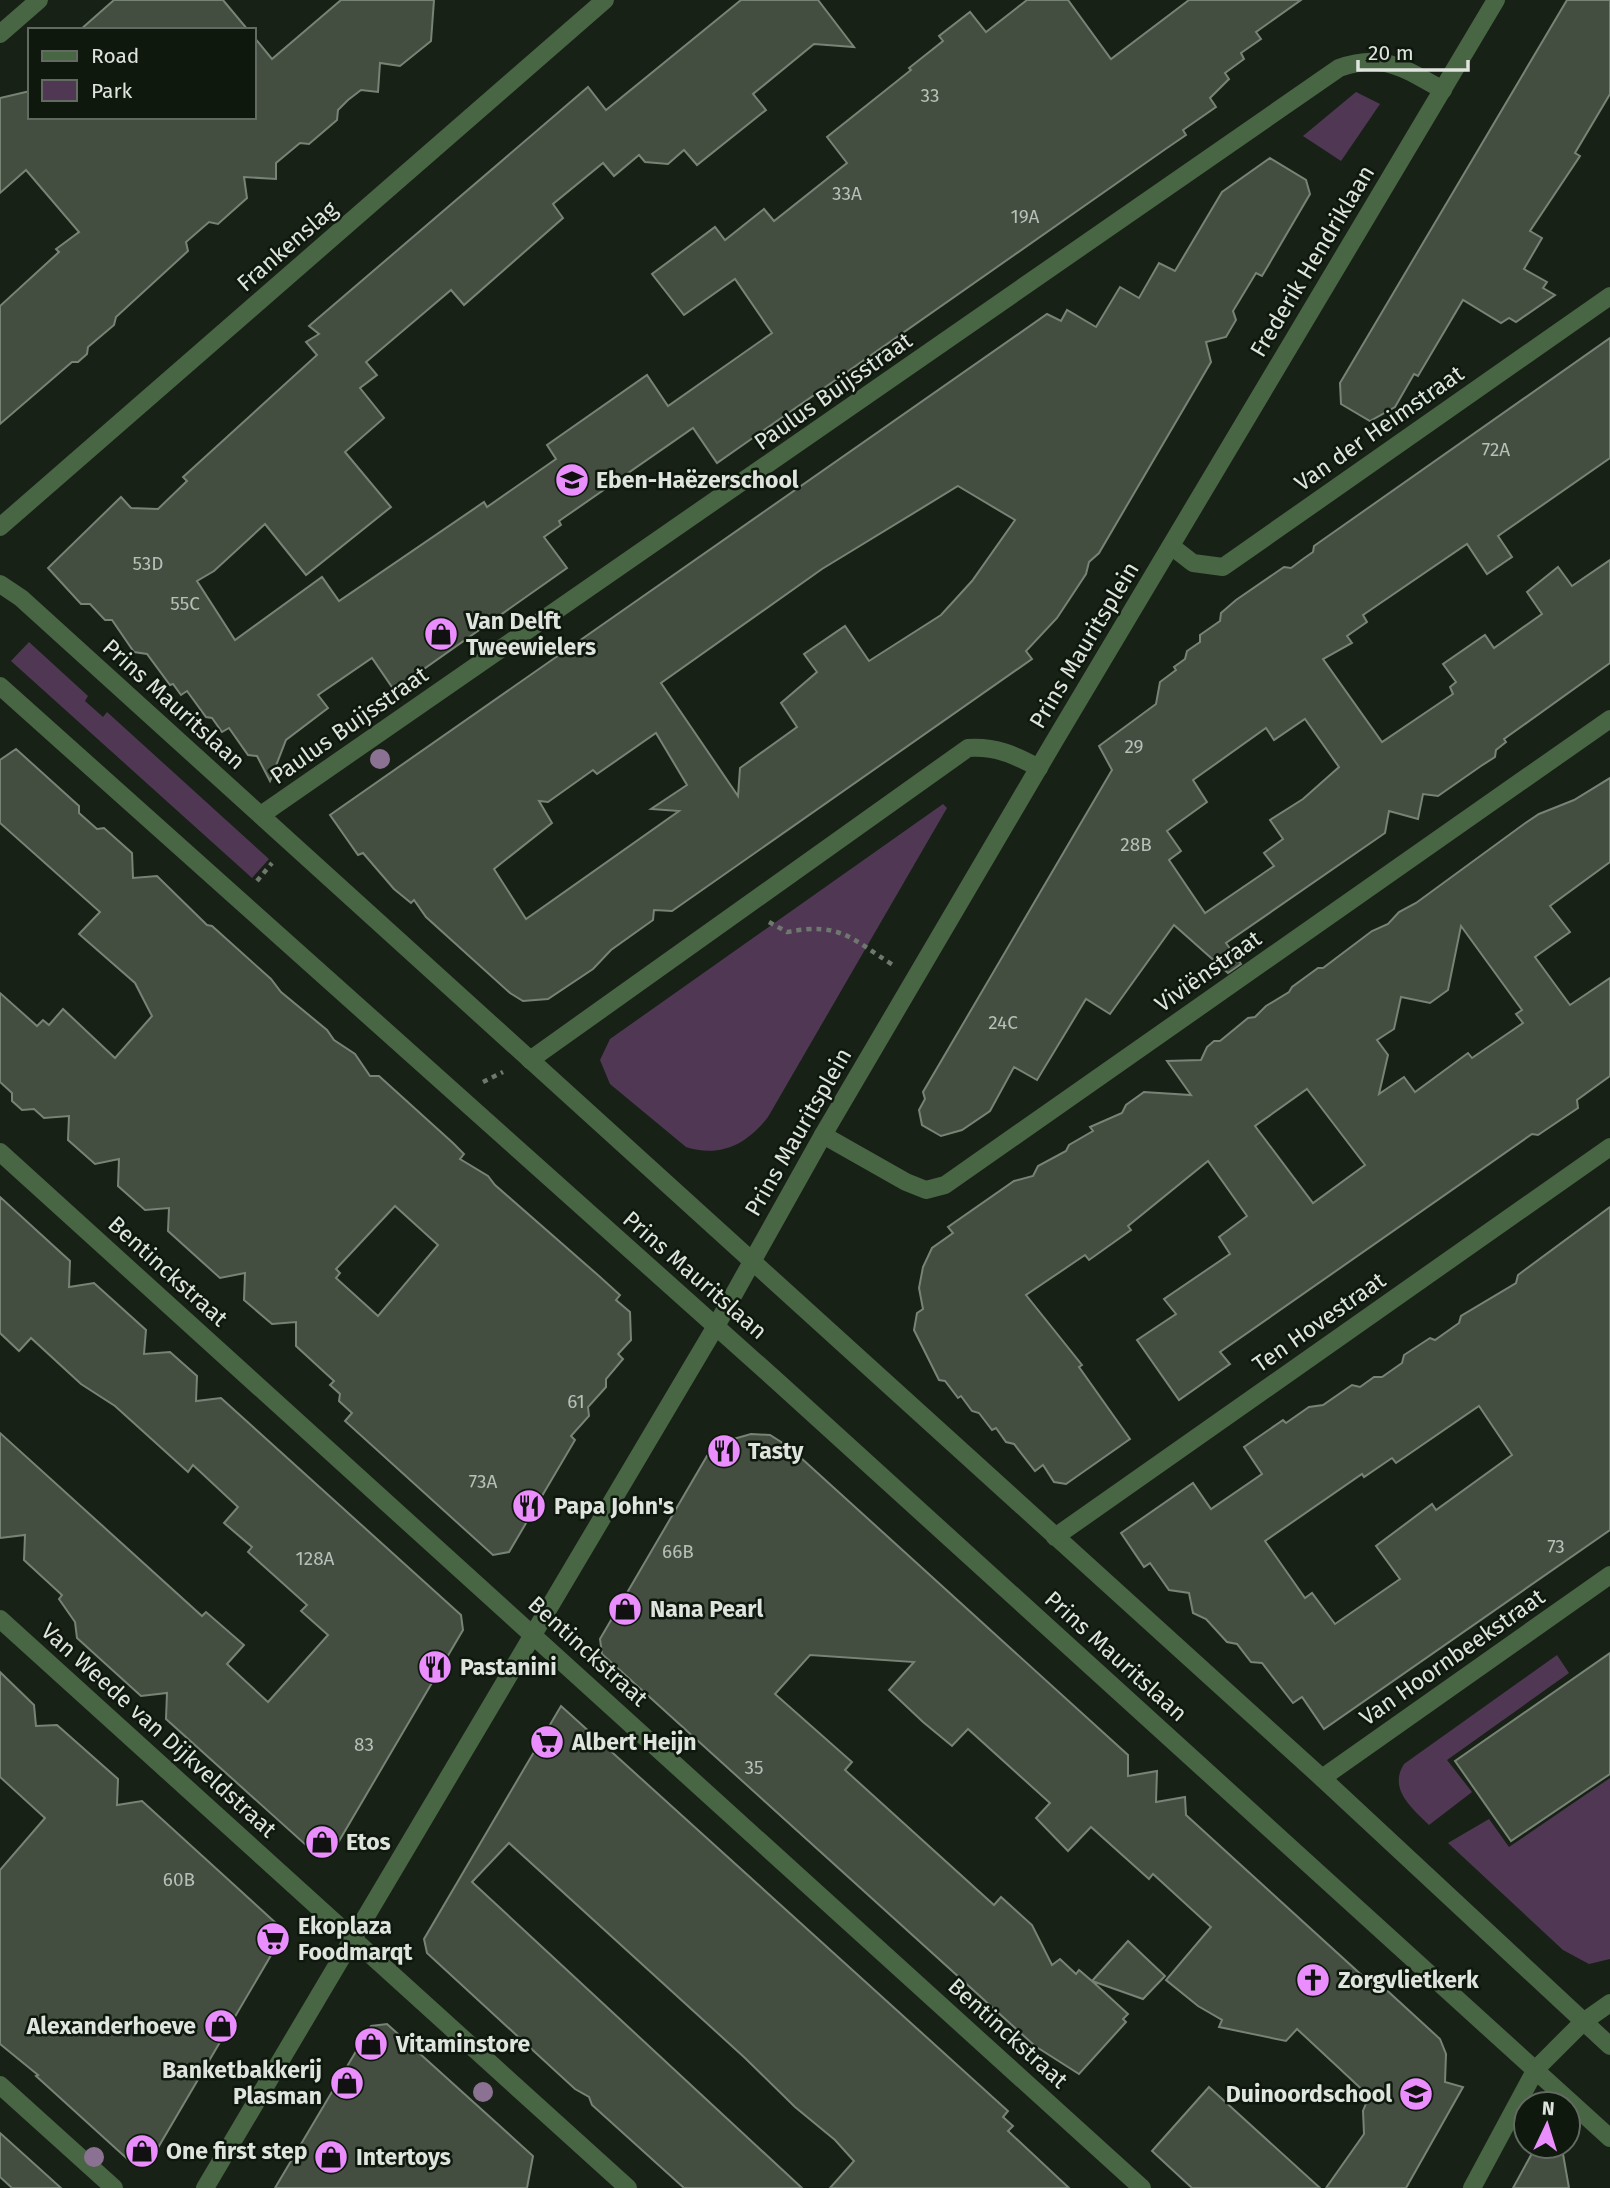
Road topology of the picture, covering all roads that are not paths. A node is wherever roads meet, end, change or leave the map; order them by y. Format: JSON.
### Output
{"nodes":[{"id":1,"x":39,"y":0,"type":"edge"},
{"id":2,"x":605,"y":0,"type":"edge"},
{"id":3,"x":1496,"y":0,"type":"edge"},
{"id":4,"x":0,"y":34,"type":"edge"},
{"id":5,"x":1443,"y":90,"type":"junction"},
{"id":6,"x":1610,"y":296,"type":"edge"},
{"id":7,"x":0,"y":527,"type":"edge"},
{"id":8,"x":1171,"y":546,"type":"junction"},
{"id":9,"x":0,"y":584,"type":"edge"},
{"id":10,"x":0,"y":686,"type":"edge"},
{"id":11,"x":1610,"y":719,"type":"edge"},
{"id":12,"x":1039,"y":768,"type":"junction"},
{"id":13,"x":261,"y":815,"type":"junction"},
{"id":14,"x":530,"y":1060,"type":"junction"},
{"id":15,"x":824,"y":1135,"type":"junction"},
{"id":16,"x":1610,"y":1147,"type":"edge"},
{"id":17,"x":0,"y":1152,"type":"edge"},
{"id":18,"x":753,"y":1262,"type":"junction"},
{"id":19,"x":716,"y":1326,"type":"junction"},
{"id":20,"x":1055,"y":1537,"type":"junction"},
{"id":21,"x":1610,"y":1575,"type":"edge"},
{"id":22,"x":0,"y":1619,"type":"edge"},
{"id":23,"x":532,"y":1633,"type":"junction"},
{"id":24,"x":1322,"y":1778,"type":"junction"},
{"id":25,"x":352,"y":1938,"type":"junction"},
{"id":26,"x":1610,"y":2003,"type":"edge"},
{"id":27,"x":1583,"y":2022,"type":"junction"},
{"id":28,"x":1610,"y":2046,"type":"edge"},
{"id":29,"x":1536,"y":2069,"type":"junction"},
{"id":30,"x":0,"y":2085,"type":"edge"},
{"id":31,"x":1610,"y":2138,"type":"edge"},
{"id":32,"x":114,"y":2188,"type":"edge"},
{"id":33,"x":205,"y":2188,"type":"edge"},
{"id":34,"x":628,"y":2188,"type":"edge"},
{"id":35,"x":1142,"y":2188,"type":"edge"},
{"id":36,"x":1472,"y":2188,"type":"edge"}],
"edges":[{"from":1,"to":4,"type":"street"},
{"from":2,"to":7,"type":"street","name":"Frankenslag"},
{"from":3,"to":5,"type":"street","name":"Frederik Hendriklaan"},
{"from":5,"to":8,"type":"street","name":"Frederik Hendriklaan"},
{"from":5,"to":13,"type":"street","name":"Paulus Buijsstraat"},
{"from":6,"to":8,"type":"street","name":"Van der Heimstraat"},
{"from":8,"to":12,"type":"street","name":"Prins Mauritsplein"},
{"from":9,"to":13,"type":"street","name":"Prins Mauritslaan"},
{"from":10,"to":19,"type":"street","name":"Prins Mauritslaan"},
{"from":11,"to":15,"type":"street","name":"Viviënstraat"},
{"from":12,"to":14,"type":"street"},
{"from":12,"to":15,"type":"street","name":"Prins Mauritsplein"},
{"from":13,"to":14,"type":"street","name":"Prins Mauritslaan"},
{"from":14,"to":18,"type":"street","name":"Prins Mauritsplein"},
{"from":15,"to":18,"type":"street","name":"Prins Mauritsplein"},
{"from":16,"to":20,"type":"street","name":"Ten Hovestraat"},
{"from":17,"to":23,"type":"street","name":"Bentinckstraat"},
{"from":18,"to":19,"type":"street"},
{"from":18,"to":20,"type":"street","name":"Prins Mauritslaan"},
{"from":19,"to":23,"type":"street"},
{"from":19,"to":29,"type":"street","name":"Prins Mauritslaan"},
{"from":20,"to":24,"type":"street","name":"Prins Mauritslaan"},
{"from":21,"to":24,"type":"street","name":"Van Hoornbeekstraat"},
{"from":22,"to":25,"type":"street","name":"Van Weede van Dijkveldstraat"},
{"from":23,"to":25,"type":"street"},
{"from":23,"to":35,"type":"street","name":"Bentinckstraat"},
{"from":24,"to":27,"type":"street","name":"Prins Mauritslaan"},
{"from":25,"to":33,"type":"street"},
{"from":25,"to":34,"type":"street","name":"Van Weede van Dijkveldstraat"},
{"from":26,"to":27,"type":"street"},
{"from":27,"to":28,"type":"street","name":"Prins Mauritslaan"},
{"from":27,"to":29,"type":"street"},
{"from":29,"to":31,"type":"street","name":"Prins Mauritslaan"},
{"from":29,"to":36,"type":"street"},
{"from":30,"to":32,"type":"street"}]}
